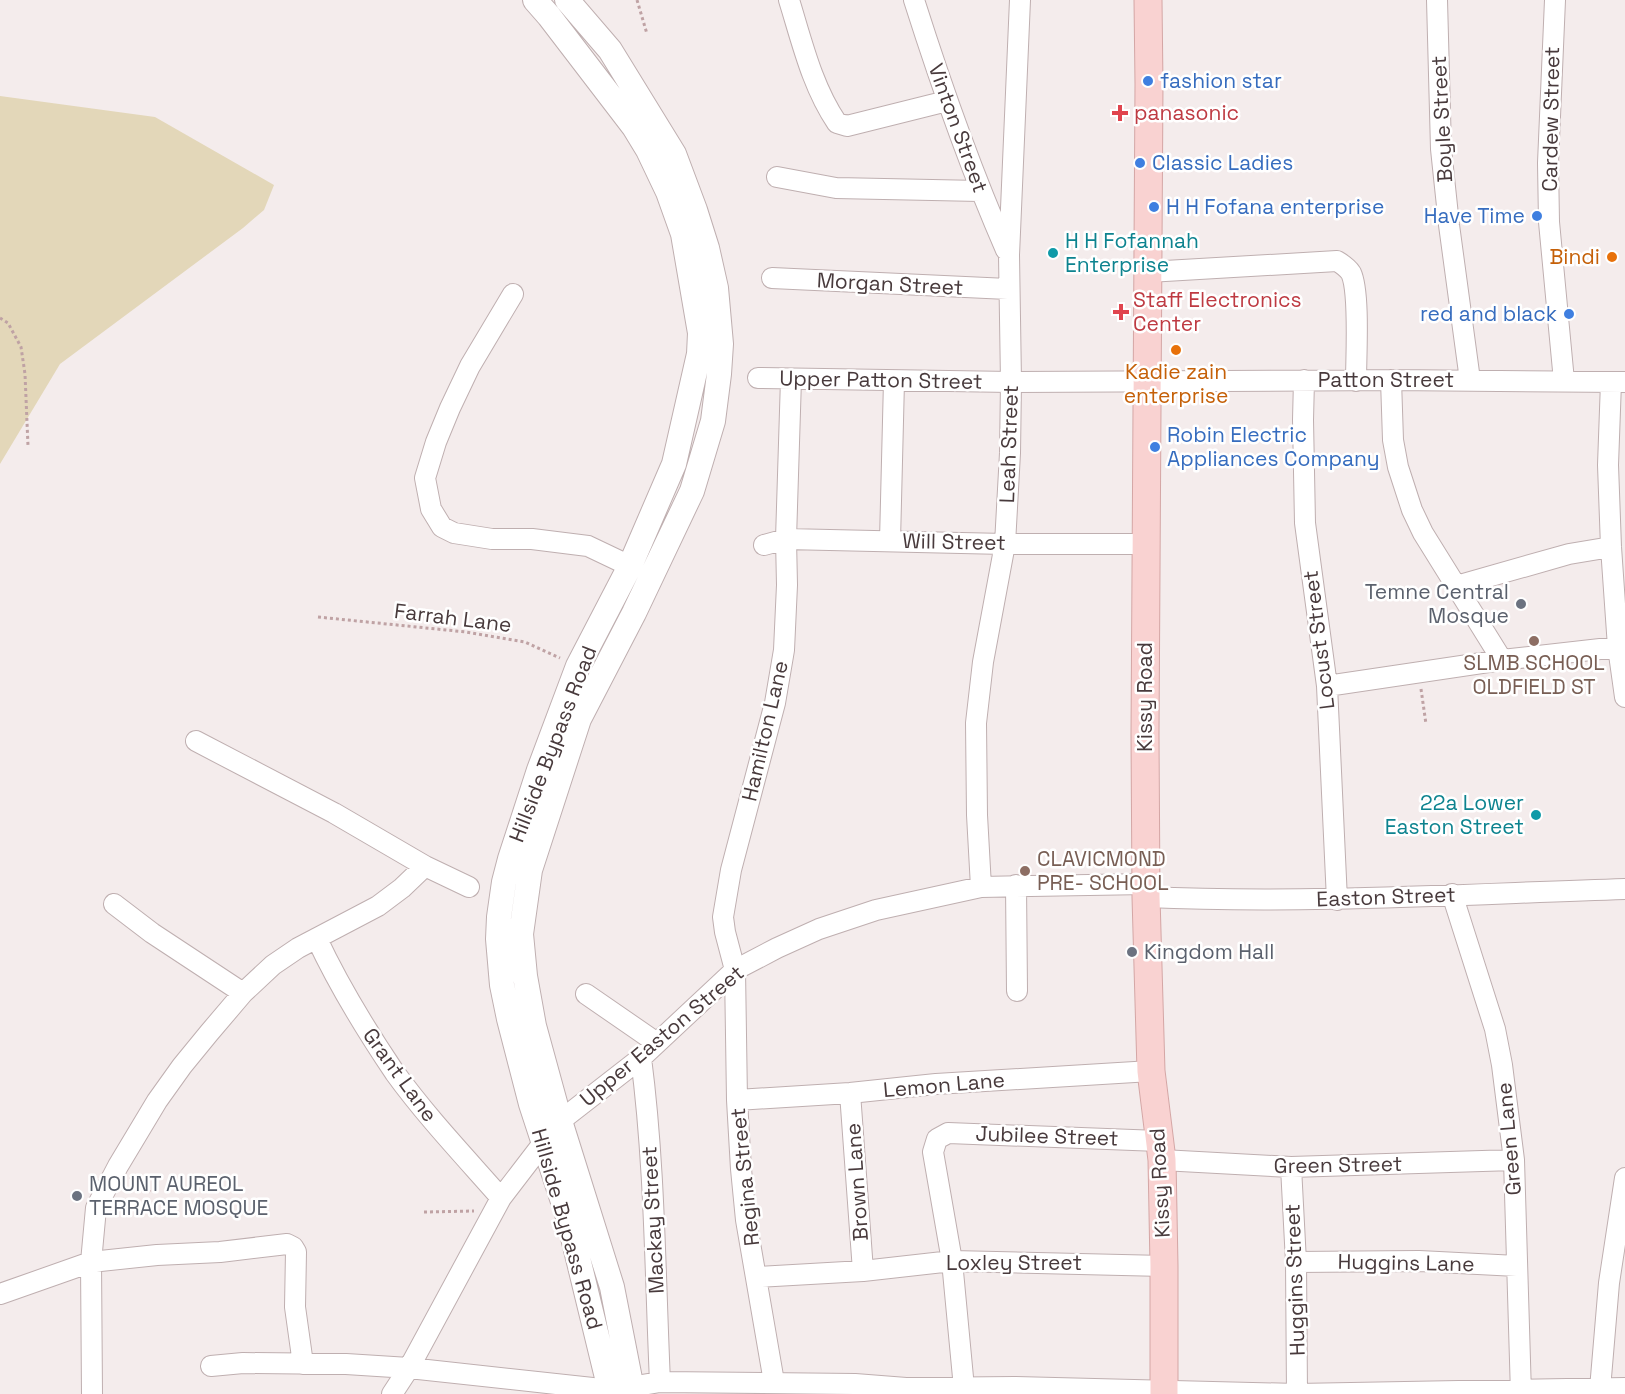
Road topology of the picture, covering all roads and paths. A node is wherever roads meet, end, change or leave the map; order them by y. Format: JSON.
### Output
{"nodes":[{"id":1,"x":535,"y":0,"type":"edge"},
{"id":2,"x":567,"y":0,"type":"edge"},
{"id":3,"x":637,"y":0,"type":"edge"},
{"id":4,"x":789,"y":0,"type":"edge"},
{"id":5,"x":914,"y":0,"type":"edge"},
{"id":6,"x":1020,"y":0,"type":"edge"},
{"id":7,"x":1148,"y":0,"type":"edge"},
{"id":8,"x":1437,"y":0,"type":"edge"},
{"id":9,"x":1555,"y":0,"type":"edge"},
{"id":10,"x":647,"y":34,"type":"dead end"},
{"id":11,"x":947,"y":101,"type":"junction"},
{"id":12,"x":777,"y":177,"type":"dead end"},
{"id":13,"x":980,"y":191,"type":"junction"},
{"id":14,"x":1009,"y":255,"type":"junction"},
{"id":15,"x":1148,"y":272,"type":"junction"},
{"id":16,"x":772,"y":278,"type":"dead end"},
{"id":17,"x":1008,"y":289,"type":"junction"},
{"id":18,"x":513,"y":294,"type":"dead end"},
{"id":19,"x":0,"y":318,"type":"edge"},
{"id":20,"x":758,"y":378,"type":"dead end"},
{"id":21,"x":791,"y":379,"type":"junction"},
{"id":22,"x":1147,"y":380,"type":"junction"},
{"id":23,"x":1304,"y":380,"type":"junction"},
{"id":24,"x":1390,"y":380,"type":"junction"},
{"id":25,"x":1470,"y":380,"type":"junction"},
{"id":26,"x":894,"y":381,"type":"junction"},
{"id":27,"x":1356,"y":381,"type":"junction"},
{"id":28,"x":1564,"y":381,"type":"junction"},
{"id":29,"x":1011,"y":382,"type":"junction"},
{"id":30,"x":1618,"y":382,"type":"edge"},
{"id":31,"x":28,"y":446,"type":"dead end"},
{"id":32,"x":786,"y":539,"type":"junction"},
{"id":33,"x":890,"y":541,"type":"junction"},
{"id":34,"x":1005,"y":544,"type":"junction"},
{"id":35,"x":1145,"y":544,"type":"junction"},
{"id":36,"x":764,"y":545,"type":"dead end"},
{"id":37,"x":1611,"y":547,"type":"junction"},
{"id":38,"x":630,"y":567,"type":"junction"},
{"id":39,"x":1456,"y":586,"type":"junction"},
{"id":40,"x":318,"y":617,"type":"dead end"},
{"id":41,"x":1618,"y":647,"type":"junction"},
{"id":42,"x":1502,"y":660,"type":"junction"},
{"id":43,"x":578,"y":666,"type":"junction"},
{"id":44,"x":1419,"y":673,"type":"junction"},
{"id":45,"x":1327,"y":686,"type":"junction"},
{"id":46,"x":1625,"y":697,"type":"edge"},
{"id":47,"x":1426,"y":724,"type":"dead end"},
{"id":48,"x":196,"y":741,"type":"dead end"},
{"id":49,"x":425,"y":866,"type":"junction"},
{"id":50,"x":1016,"y":885,"type":"junction"},
{"id":51,"x":469,"y":887,"type":"dead end"},
{"id":52,"x":981,"y":887,"type":"junction"},
{"id":53,"x":1625,"y":889,"type":"edge"},
{"id":54,"x":1147,"y":890,"type":"junction"},
{"id":55,"x":1452,"y":894,"type":"junction"},
{"id":56,"x":1337,"y":900,"type":"junction"},
{"id":57,"x":114,"y":904,"type":"dead end"},
{"id":58,"x":317,"y":939,"type":"junction"},
{"id":59,"x":735,"y":970,"type":"junction"},
{"id":60,"x":1017,"y":991,"type":"dead end"},
{"id":61,"x":243,"y":993,"type":"junction"},
{"id":62,"x":586,"y":994,"type":"dead end"},
{"id":63,"x":657,"y":1043,"type":"junction"},
{"id":64,"x":641,"y":1058,"type":"junction"},
{"id":65,"x":1151,"y":1071,"type":"junction"},
{"id":66,"x":850,"y":1093,"type":"junction"},
{"id":67,"x":737,"y":1100,"type":"junction"},
{"id":68,"x":560,"y":1121,"type":"junction"},
{"id":69,"x":544,"y":1144,"type":"junction"},
{"id":70,"x":1160,"y":1150,"type":"junction"},
{"id":71,"x":1514,"y":1160,"type":"junction"},
{"id":72,"x":118,"y":1166,"type":"junction"},
{"id":73,"x":1291,"y":1167,"type":"junction"},
{"id":74,"x":1625,"y":1178,"type":"edge"},
{"id":75,"x":150,"y":1192,"type":"dead end"},
{"id":76,"x":498,"y":1204,"type":"junction"},
{"id":77,"x":424,"y":1212,"type":"dead end"},
{"id":78,"x":952,"y":1261,"type":"junction"},
{"id":79,"x":91,"y":1262,"type":"junction"},
{"id":80,"x":1296,"y":1262,"type":"junction"},
{"id":81,"x":1164,"y":1266,"type":"junction"},
{"id":82,"x":1517,"y":1266,"type":"junction"},
{"id":83,"x":863,"y":1271,"type":"junction"},
{"id":84,"x":756,"y":1277,"type":"junction"},
{"id":85,"x":1617,"y":1283,"type":"edge"},
{"id":86,"x":0,"y":1294,"type":"edge"},
{"id":87,"x":303,"y":1364,"type":"junction"},
{"id":88,"x":211,"y":1366,"type":"dead end"},
{"id":89,"x":410,"y":1368,"type":"junction"},
{"id":90,"x":660,"y":1382,"type":"junction"},
{"id":91,"x":774,"y":1382,"type":"junction"},
{"id":92,"x":964,"y":1388,"type":"junction"},
{"id":93,"x":1625,"y":1388,"type":"edge"},
{"id":94,"x":1600,"y":1389,"type":"junction"},
{"id":95,"x":1015,"y":1390,"type":"edge"},
{"id":96,"x":622,"y":1391,"type":"edge"},
{"id":97,"x":906,"y":1391,"type":"edge"},
{"id":98,"x":1521,"y":1392,"type":"edge"},
{"id":99,"x":1164,"y":1393,"type":"edge"},
{"id":100,"x":92,"y":1394,"type":"edge"},
{"id":101,"x":392,"y":1394,"type":"edge"},
{"id":102,"x":1298,"y":1394,"type":"edge"}],
"edges":[{"from":1,"to":38,"type":"street","name":"Hillside Bypass Road"},
{"from":2,"to":68,"type":"street","name":"Hillside Bypass Road"},
{"from":3,"to":10,"type":"path"},
{"from":4,"to":11,"type":"street"},
{"from":5,"to":11,"type":"street","name":"Vinton Street"},
{"from":6,"to":14,"type":"street","name":"Leah Street"},
{"from":7,"to":15,"type":"main road","name":"Kissy Road"},
{"from":8,"to":25,"type":"street","name":"Boyle Street"},
{"from":9,"to":28,"type":"street","name":"Cardew Street"},
{"from":11,"to":13,"type":"street","name":"Vinton Street"},
{"from":12,"to":13,"type":"street"},
{"from":13,"to":14,"type":"street","name":"Vinton Street"},
{"from":14,"to":17,"type":"street","name":"Leah Street"},
{"from":15,"to":22,"type":"main road","name":"Kissy Road"},
{"from":15,"to":27,"type":"street"},
{"from":16,"to":17,"type":"street","name":"Morgan Street"},
{"from":17,"to":29,"type":"street","name":"Leah Street"},
{"from":18,"to":38,"type":"street"},
{"from":19,"to":31,"type":"path"},
{"from":20,"to":21,"type":"street","name":"Upper Patton Street"},
{"from":21,"to":26,"type":"street","name":"Upper Patton Street"},
{"from":21,"to":32,"type":"street","name":"Hamilton Lane"},
{"from":22,"to":23,"type":"street","name":"Patton Street"},
{"from":22,"to":29,"type":"street","name":"Upper Patton Street"},
{"from":22,"to":35,"type":"main road","name":"Kissy Road"},
{"from":23,"to":27,"type":"street","name":"Patton Street"},
{"from":23,"to":45,"type":"street","name":"Locust Street"},
{"from":24,"to":25,"type":"street","name":"Patton Street"},
{"from":24,"to":27,"type":"street","name":"Patton Street"},
{"from":24,"to":39,"type":"street"},
{"from":25,"to":28,"type":"street","name":"Patton Street"},
{"from":26,"to":29,"type":"street","name":"Upper Patton Street"},
{"from":26,"to":33,"type":"street"},
{"from":28,"to":30,"type":"street","name":"Patton Street"},
{"from":29,"to":34,"type":"street","name":"Leah Street"},
{"from":30,"to":37,"type":"street"},
{"from":32,"to":33,"type":"street","name":"Will Street"},
{"from":32,"to":36,"type":"street","name":"Will Street"},
{"from":32,"to":59,"type":"street","name":"Hamilton Lane"},
{"from":33,"to":34,"type":"street","name":"Will Street"},
{"from":34,"to":35,"type":"street","name":"Will Street"},
{"from":34,"to":52,"type":"street","name":"Leah Street"},
{"from":35,"to":54,"type":"main road","name":"Kissy Road"},
{"from":37,"to":39,"type":"street"},
{"from":37,"to":41,"type":"street"},
{"from":38,"to":43,"type":"street","name":"Hillside Bypass Road"},
{"from":39,"to":42,"type":"street"},
{"from":40,"to":43,"type":"path","name":"Farrah Lane"},
{"from":41,"to":42,"type":"street"},
{"from":41,"to":46,"type":"street"},
{"from":42,"to":44,"type":"street"},
{"from":43,"to":69,"type":"street","name":"Hillside Bypass Road"},
{"from":44,"to":45,"type":"street"},
{"from":44,"to":47,"type":"path"},
{"from":45,"to":56,"type":"street","name":"Locust Street"},
{"from":48,"to":49,"type":"street"},
{"from":49,"to":51,"type":"street"},
{"from":49,"to":58,"type":"street"},
{"from":50,"to":52,"type":"street","name":"Upper Easton Street"},
{"from":50,"to":54,"type":"street","name":"Upper Easton Street"},
{"from":50,"to":60,"type":"street"},
{"from":52,"to":59,"type":"street","name":"Upper Easton Street"},
{"from":53,"to":55,"type":"street","name":"Easton Street"},
{"from":54,"to":56,"type":"street","name":"Easton Street"},
{"from":54,"to":65,"type":"main road","name":"Kissy Road"},
{"from":55,"to":56,"type":"street","name":"Easton Street"},
{"from":55,"to":71,"type":"street","name":"Green Lane"},
{"from":57,"to":61,"type":"street"},
{"from":58,"to":61,"type":"street"},
{"from":58,"to":76,"type":"street","name":"Grant Lane"},
{"from":59,"to":63,"type":"street","name":"Upper Easton Street"},
{"from":59,"to":67,"type":"street","name":"Regina Street"},
{"from":61,"to":72,"type":"street"},
{"from":62,"to":63,"type":"street"},
{"from":63,"to":64,"type":"street","name":"Upper Easton Street"},
{"from":64,"to":68,"type":"street","name":"Upper Easton Street"},
{"from":64,"to":90,"type":"street","name":"Mackay Street"},
{"from":65,"to":66,"type":"street","name":"Lemon Lane"},
{"from":65,"to":70,"type":"main road","name":"Kissy Road"},
{"from":66,"to":67,"type":"street","name":"Lemon Lane"},
{"from":66,"to":83,"type":"street","name":"Brown Lane"},
{"from":67,"to":84,"type":"street","name":"Regina Street"},
{"from":68,"to":69,"type":"street","name":"Upper Easton Street"},
{"from":68,"to":96,"type":"street","name":"Hillside Bypass Road"},
{"from":69,"to":76,"type":"street","name":"Upper Easton Street"},
{"from":69,"to":96,"type":"street","name":"Hillside Bypass Road"},
{"from":70,"to":73,"type":"street","name":"Green Street"},
{"from":70,"to":78,"type":"street","name":"Jubilee Street"},
{"from":70,"to":81,"type":"main road","name":"Kissy Road"},
{"from":71,"to":73,"type":"street","name":"Green Street"},
{"from":71,"to":82,"type":"street","name":"Green Lane"},
{"from":72,"to":75,"type":"path"},
{"from":72,"to":79,"type":"street"},
{"from":73,"to":80,"type":"street","name":"Huggins Street"},
{"from":74,"to":85,"type":"street"},
{"from":76,"to":77,"type":"path"},
{"from":76,"to":89,"type":"street","name":"Upper Easton Street"},
{"from":78,"to":81,"type":"street","name":"Loxley Street"},
{"from":78,"to":83,"type":"street","name":"Loxley Street"},
{"from":78,"to":92,"type":"street"},
{"from":79,"to":86,"type":"street"},
{"from":79,"to":87,"type":"street"},
{"from":79,"to":100,"type":"street"},
{"from":80,"to":82,"type":"street","name":"Huggins Lane"},
{"from":80,"to":102,"type":"street","name":"Huggins Street"},
{"from":81,"to":99,"type":"main road","name":"Kissy Road"},
{"from":82,"to":98,"type":"street","name":"Green Lane"},
{"from":83,"to":84,"type":"street","name":"Loxley Street"},
{"from":84,"to":91,"type":"street","name":"Regina Street"},
{"from":85,"to":94,"type":"street"},
{"from":87,"to":88,"type":"street"},
{"from":87,"to":89,"type":"street"},
{"from":89,"to":96,"type":"street"},
{"from":89,"to":101,"type":"street","name":"Upper Easton Street"},
{"from":90,"to":91,"type":"street"},
{"from":90,"to":96,"type":"street"},
{"from":91,"to":97,"type":"street"},
{"from":92,"to":95,"type":"street"},
{"from":92,"to":97,"type":"street"},
{"from":93,"to":94,"type":"street"},
{"from":94,"to":98,"type":"street"},
{"from":95,"to":99,"type":"street"},
{"from":98,"to":102,"type":"street"},
{"from":99,"to":102,"type":"street"}]}
